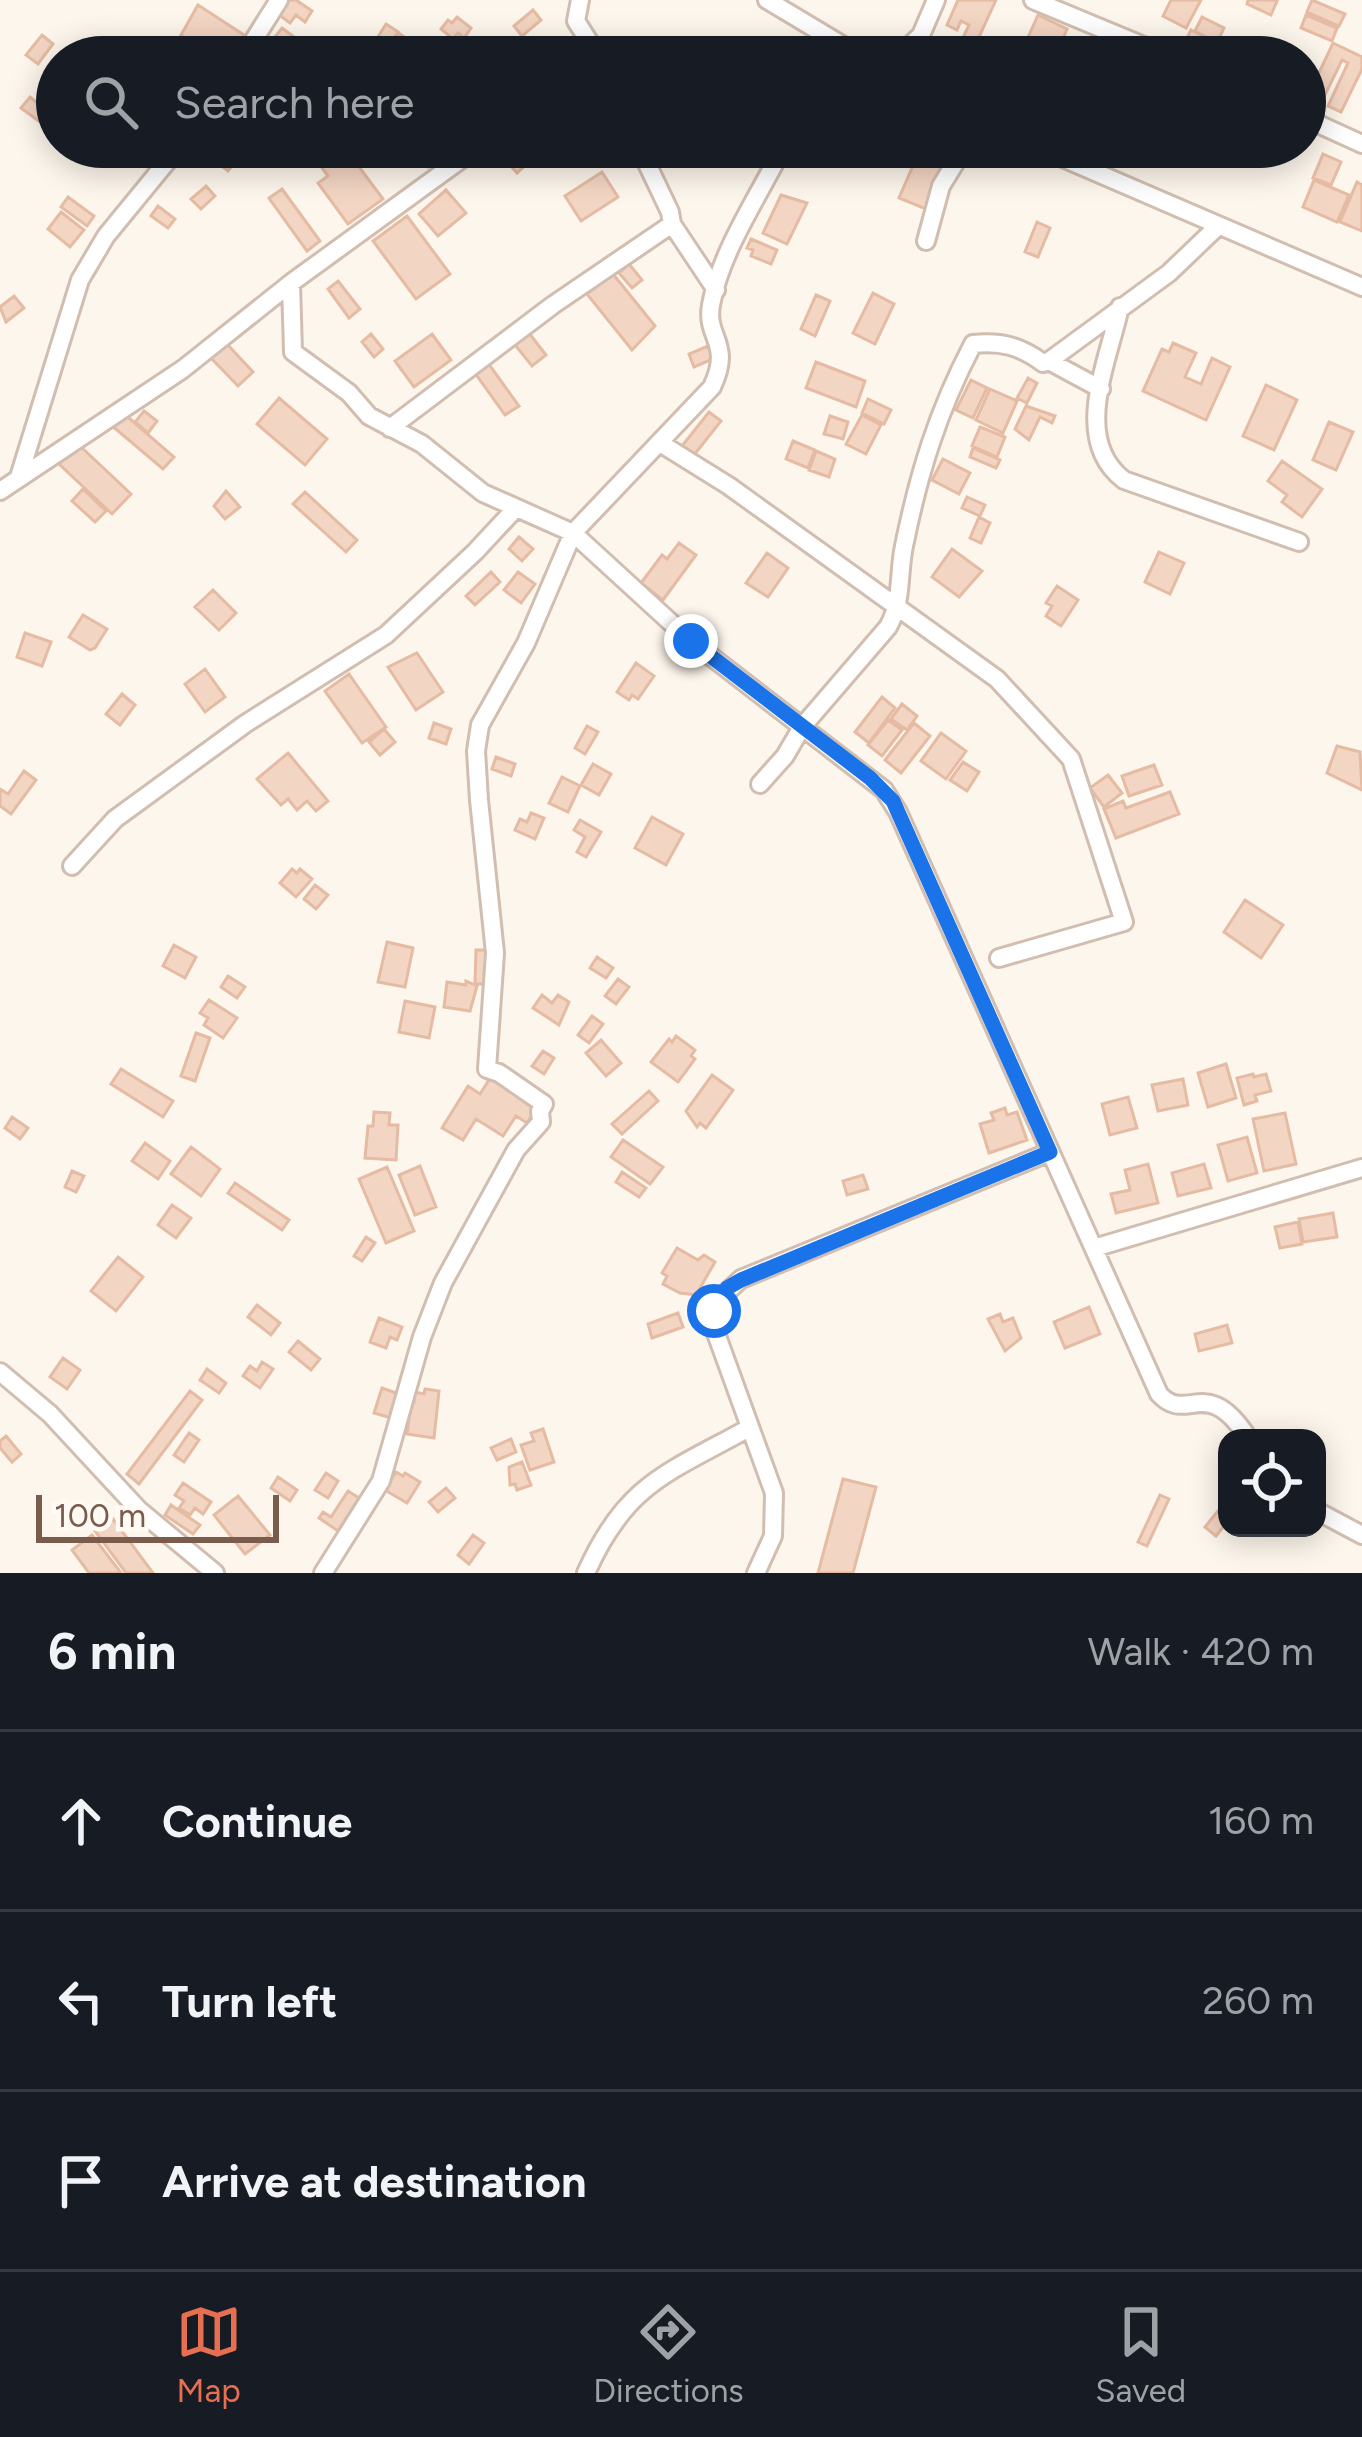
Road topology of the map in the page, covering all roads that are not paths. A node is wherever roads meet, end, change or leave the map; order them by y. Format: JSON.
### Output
{"nodes":[{"id":1,"x":279,"y":0,"type":"edge"},
{"id":2,"x":580,"y":0,"type":"edge"},
{"id":3,"x":769,"y":0,"type":"edge"},
{"id":4,"x":936,"y":0,"type":"edge"},
{"id":5,"x":1033,"y":0,"type":"edge"},
{"id":6,"x":256,"y":36,"type":"edge"},
{"id":7,"x":586,"y":36,"type":"edge"},
{"id":8,"x":816,"y":36,"type":"edge"},
{"id":9,"x":921,"y":36,"type":"edge"},
{"id":10,"x":1120,"y":36,"type":"edge"},
{"id":11,"x":1326,"y":128,"type":"edge"},
{"id":12,"x":1362,"y":144,"type":"edge"},
{"id":13,"x":162,"y":168,"type":"edge"},
{"id":14,"x":449,"y":168,"type":"edge"},
{"id":15,"x":648,"y":168,"type":"edge"},
{"id":16,"x":772,"y":168,"type":"edge"},
{"id":17,"x":952,"y":168,"type":"edge"},
{"id":18,"x":1083,"y":168,"type":"edge"},
{"id":19,"x":672,"y":224,"type":"junction"},
{"id":20,"x":1216,"y":228,"type":"junction"},
{"id":21,"x":926,"y":242,"type":"dead end"},
{"id":22,"x":291,"y":283,"type":"junction"},
{"id":23,"x":1362,"y":287,"type":"edge"},
{"id":24,"x":716,"y":290,"type":"junction"},
{"id":25,"x":1120,"y":307,"type":"junction"},
{"id":26,"x":1049,"y":361,"type":"junction"},
{"id":27,"x":1101,"y":388,"type":"junction"},
{"id":28,"x":390,"y":428,"type":"junction"},
{"id":29,"x":659,"y":442,"type":"junction"},
{"id":30,"x":19,"y":477,"type":"junction"},
{"id":31,"x":0,"y":490,"type":"edge"},
{"id":32,"x":514,"y":508,"type":"junction"},
{"id":33,"x":573,"y":533,"type":"junction"},
{"id":34,"x":1300,"y":542,"type":"dead end"},
{"id":35,"x":898,"y":609,"type":"junction"},
{"id":36,"x":802,"y":727,"type":"junction"},
{"id":37,"x":760,"y":784,"type":"dead end"},
{"id":38,"x":72,"y":866,"type":"dead end"},
{"id":39,"x":999,"y":958,"type":"dead end"},
{"id":40,"x":1050,"y":1152,"type":"junction"},
{"id":41,"x":1362,"y":1168,"type":"edge"},
{"id":42,"x":1094,"y":1248,"type":"junction"},
{"id":43,"x":0,"y":1372,"type":"edge"},
{"id":44,"x":749,"y":1428,"type":"junction"},
{"id":45,"x":1241,"y":1429,"type":"edge"},
{"id":46,"x":1326,"y":1516,"type":"edge"},
{"id":47,"x":1362,"y":1535,"type":"edge"},
{"id":48,"x":214,"y":1573,"type":"edge"},
{"id":49,"x":323,"y":1573,"type":"edge"},
{"id":50,"x":586,"y":1573,"type":"edge"},
{"id":51,"x":755,"y":1573,"type":"edge"}],
"edges":[{"from":1,"to":6,"type":"street"},
{"from":2,"to":7,"type":"street"},
{"from":3,"to":8,"type":"street"},
{"from":4,"to":9,"type":"street"},
{"from":5,"to":10,"type":"street"},
{"from":11,"to":12,"type":"street"},
{"from":13,"to":30,"type":"street"},
{"from":14,"to":22,"type":"street"},
{"from":15,"to":19,"type":"street"},
{"from":16,"to":24,"type":"street"},
{"from":17,"to":21,"type":"street"},
{"from":18,"to":20,"type":"street"},
{"from":19,"to":24,"type":"street"},
{"from":19,"to":28,"type":"street"},
{"from":20,"to":23,"type":"street"},
{"from":20,"to":25,"type":"street"},
{"from":22,"to":28,"type":"street"},
{"from":22,"to":30,"type":"street"},
{"from":24,"to":29,"type":"street"},
{"from":25,"to":26,"type":"street"},
{"from":25,"to":27,"type":"street"},
{"from":26,"to":27,"type":"street"},
{"from":26,"to":35,"type":"street"},
{"from":27,"to":34,"type":"street"},
{"from":28,"to":32,"type":"street"},
{"from":29,"to":33,"type":"street"},
{"from":29,"to":35,"type":"street"},
{"from":30,"to":31,"type":"street"},
{"from":32,"to":33,"type":"street"},
{"from":32,"to":38,"type":"street"},
{"from":33,"to":36,"type":"street"},
{"from":33,"to":49,"type":"street"},
{"from":35,"to":36,"type":"street"},
{"from":35,"to":39,"type":"street"},
{"from":36,"to":37,"type":"street"},
{"from":36,"to":40,"type":"street"},
{"from":40,"to":42,"type":"street"},
{"from":40,"to":44,"type":"street"},
{"from":41,"to":42,"type":"street"},
{"from":42,"to":45,"type":"street"},
{"from":43,"to":48,"type":"street"},
{"from":44,"to":50,"type":"street"},
{"from":44,"to":51,"type":"street"},
{"from":46,"to":47,"type":"street"}]}
